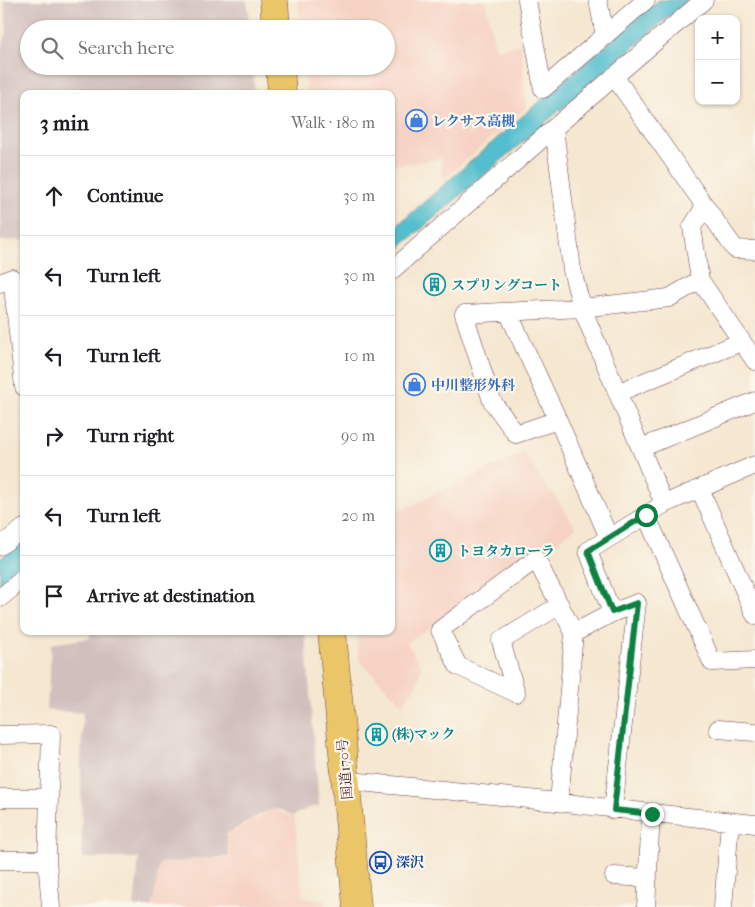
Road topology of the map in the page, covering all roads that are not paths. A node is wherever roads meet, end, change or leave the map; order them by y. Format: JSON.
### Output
{"nodes":[{"id":1,"x":274,"y":0,"type":"edge"},
{"id":2,"x":527,"y":0,"type":"edge"},
{"id":3,"x":598,"y":0,"type":"edge"},
{"id":4,"x":646,"y":0,"type":"edge"},
{"id":5,"x":704,"y":0,"type":"edge"},
{"id":6,"x":275,"y":20,"type":"edge"},
{"id":7,"x":605,"y":36,"type":"junction"},
{"id":8,"x":281,"y":75,"type":"edge"},
{"id":9,"x":614,"y":76,"type":"junction"},
{"id":10,"x":282,"y":90,"type":"edge"},
{"id":11,"x":554,"y":128,"type":"junction"},
{"id":12,"x":705,"y":206,"type":"junction"},
{"id":13,"x":755,"y":250,"type":"edge"},
{"id":14,"x":395,"y":267,"type":"edge"},
{"id":15,"x":700,"y":280,"type":"junction"},
{"id":16,"x":0,"y":283,"type":"edge"},
{"id":17,"x":582,"y":308,"type":"junction"},
{"id":18,"x":508,"y":312,"type":"junction"},
{"id":19,"x":741,"y":342,"type":"junction"},
{"id":20,"x":20,"y":350,"type":"edge"},
{"id":21,"x":755,"y":362,"type":"edge"},
{"id":22,"x":617,"y":393,"type":"junction"},
{"id":23,"x":755,"y":401,"type":"edge"},
{"id":24,"x":558,"y":420,"type":"junction"},
{"id":25,"x":641,"y":448,"type":"junction"},
{"id":26,"x":755,"y":467,"type":"edge"},
{"id":27,"x":700,"y":488,"type":"junction"},
{"id":28,"x":664,"y":504,"type":"junction"},
{"id":29,"x":646,"y":515,"type":"junction"},
{"id":30,"x":20,"y":531,"type":"edge"},
{"id":31,"x":609,"y":538,"type":"junction"},
{"id":32,"x":0,"y":546,"type":"edge"},
{"id":33,"x":20,"y":581,"type":"edge"},
{"id":34,"x":0,"y":598,"type":"edge"},
{"id":35,"x":560,"y":605,"type":"junction"},
{"id":36,"x":612,"y":612,"type":"junction"},
{"id":37,"x":755,"y":614,"type":"edge"},
{"id":38,"x":574,"y":633,"type":"junction"},
{"id":39,"x":332,"y":635,"type":"edge"},
{"id":40,"x":755,"y":660,"type":"edge"},
{"id":41,"x":718,"y":729,"type":"dead end"},
{"id":42,"x":755,"y":732,"type":"edge"},
{"id":43,"x":0,"y":735,"type":"edge"},
{"id":44,"x":346,"y":782,"type":"junction"},
{"id":45,"x":0,"y":798,"type":"edge"},
{"id":46,"x":49,"y":798,"type":"junction"},
{"id":47,"x":559,"y":802,"type":"junction"},
{"id":48,"x":614,"y":810,"type":"junction"},
{"id":49,"x":652,"y":814,"type":"junction"},
{"id":50,"x":730,"y":822,"type":"junction"},
{"id":51,"x":755,"y":824,"type":"edge"},
{"id":52,"x":0,"y":860,"type":"edge"},
{"id":53,"x":47,"y":860,"type":"junction"},
{"id":54,"x":614,"y":876,"type":"dead end"},
{"id":55,"x":648,"y":878,"type":"junction"},
{"id":56,"x":51,"y":907,"type":"edge"},
{"id":57,"x":357,"y":907,"type":"edge"},
{"id":58,"x":646,"y":907,"type":"edge"},
{"id":59,"x":723,"y":907,"type":"edge"}],
"edges":[{"from":1,"to":6,"type":"highway"},
{"from":2,"to":7,"type":"street"},
{"from":3,"to":7,"type":"street"},
{"from":4,"to":7,"type":"street"},
{"from":5,"to":9,"type":"street"},
{"from":8,"to":10,"type":"highway"},
{"from":9,"to":11,"type":"street"},
{"from":9,"to":12,"type":"street"},
{"from":11,"to":14,"type":"street"},
{"from":11,"to":17,"type":"street"},
{"from":12,"to":13,"type":"street"},
{"from":12,"to":15,"type":"street"},
{"from":15,"to":17,"type":"street"},
{"from":15,"to":19,"type":"street"},
{"from":16,"to":20,"type":"street"},
{"from":17,"to":18,"type":"street"},
{"from":17,"to":22,"type":"street"},
{"from":18,"to":24,"type":"street"},
{"from":18,"to":24,"type":"street"},
{"from":19,"to":21,"type":"street"},
{"from":19,"to":22,"type":"street"},
{"from":22,"to":25,"type":"street"},
{"from":23,"to":25,"type":"street"},
{"from":24,"to":31,"type":"street"},
{"from":25,"to":28,"type":"street"},
{"from":26,"to":27,"type":"street"},
{"from":27,"to":28,"type":"street"},
{"from":27,"to":37,"type":"street"},
{"from":28,"to":29,"type":"street"},
{"from":29,"to":31,"type":"street"},
{"from":29,"to":40,"type":"street"},
{"from":30,"to":32,"type":"street"},
{"from":31,"to":36,"type":"street"},
{"from":33,"to":34,"type":"street"},
{"from":35,"to":35,"type":"street"},
{"from":35,"to":38,"type":"street"},
{"from":36,"to":38,"type":"street"},
{"from":36,"to":48,"type":"street"},
{"from":38,"to":47,"type":"street"},
{"from":39,"to":44,"type":"highway","name":"国道170号"},
{"from":41,"to":42,"type":"street"},
{"from":43,"to":46,"type":"street"},
{"from":44,"to":47,"type":"street"},
{"from":44,"to":57,"type":"highway","name":"国道170号"},
{"from":45,"to":46,"type":"street"},
{"from":46,"to":53,"type":"street"},
{"from":47,"to":48,"type":"street"},
{"from":48,"to":49,"type":"street"},
{"from":49,"to":50,"type":"street"},
{"from":49,"to":55,"type":"street"},
{"from":50,"to":51,"type":"street"},
{"from":50,"to":59,"type":"street"},
{"from":52,"to":53,"type":"street"},
{"from":53,"to":56,"type":"street"},
{"from":54,"to":55,"type":"street"},
{"from":55,"to":58,"type":"street"}]}
